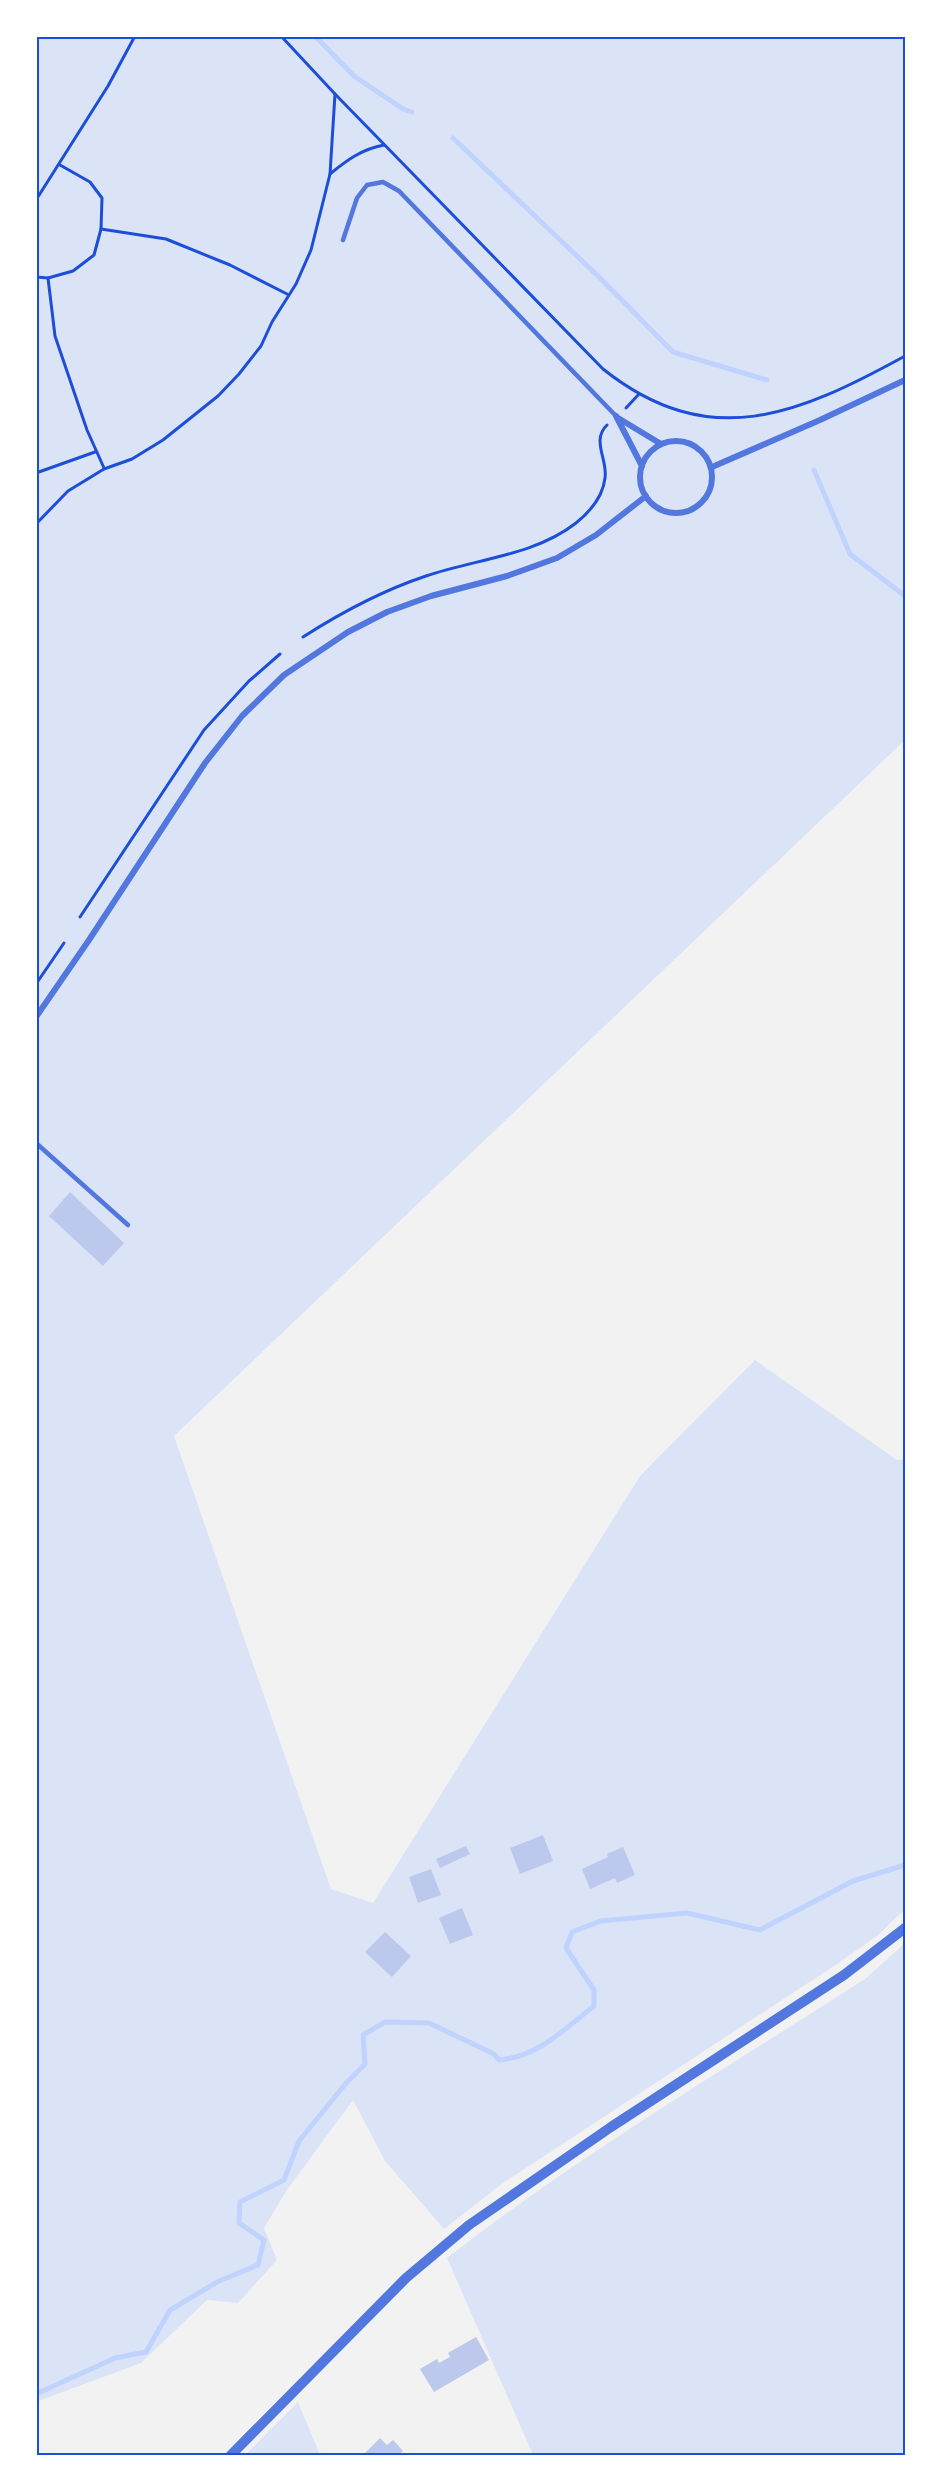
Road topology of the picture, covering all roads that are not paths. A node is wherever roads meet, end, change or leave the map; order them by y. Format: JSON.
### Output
{"nodes":[{"id":1,"x":343,"y":240,"type":"dead end"},
{"id":2,"x":905,"y":380,"type":"edge"},
{"id":3,"x":616,"y":416,"type":"junction"},
{"id":4,"x":661,"y":444,"type":"junction"},
{"id":5,"x":642,"y":466,"type":"junction"},
{"id":6,"x":711,"y":467,"type":"junction"},
{"id":7,"x":646,"y":496,"type":"junction"},
{"id":8,"x":36,"y":1017,"type":"edge"},
{"id":9,"x":36,"y":1143,"type":"edge"},
{"id":10,"x":128,"y":1225,"type":"dead end"},
{"id":11,"x":905,"y":1928,"type":"edge"},
{"id":12,"x":231,"y":2455,"type":"edge"}],
"edges":[{"from":1,"to":3,"type":"lane"},
{"from":2,"to":6,"type":"street"},
{"from":3,"to":4,"type":"street"},
{"from":3,"to":5,"type":"street"},
{"from":4,"to":5,"type":"street"},
{"from":4,"to":6,"type":"street"},
{"from":5,"to":7,"type":"street"},
{"from":6,"to":7,"type":"street"},
{"from":7,"to":8,"type":"street"},
{"from":9,"to":10,"type":"lane"},
{"from":11,"to":12,"type":"street"}]}
